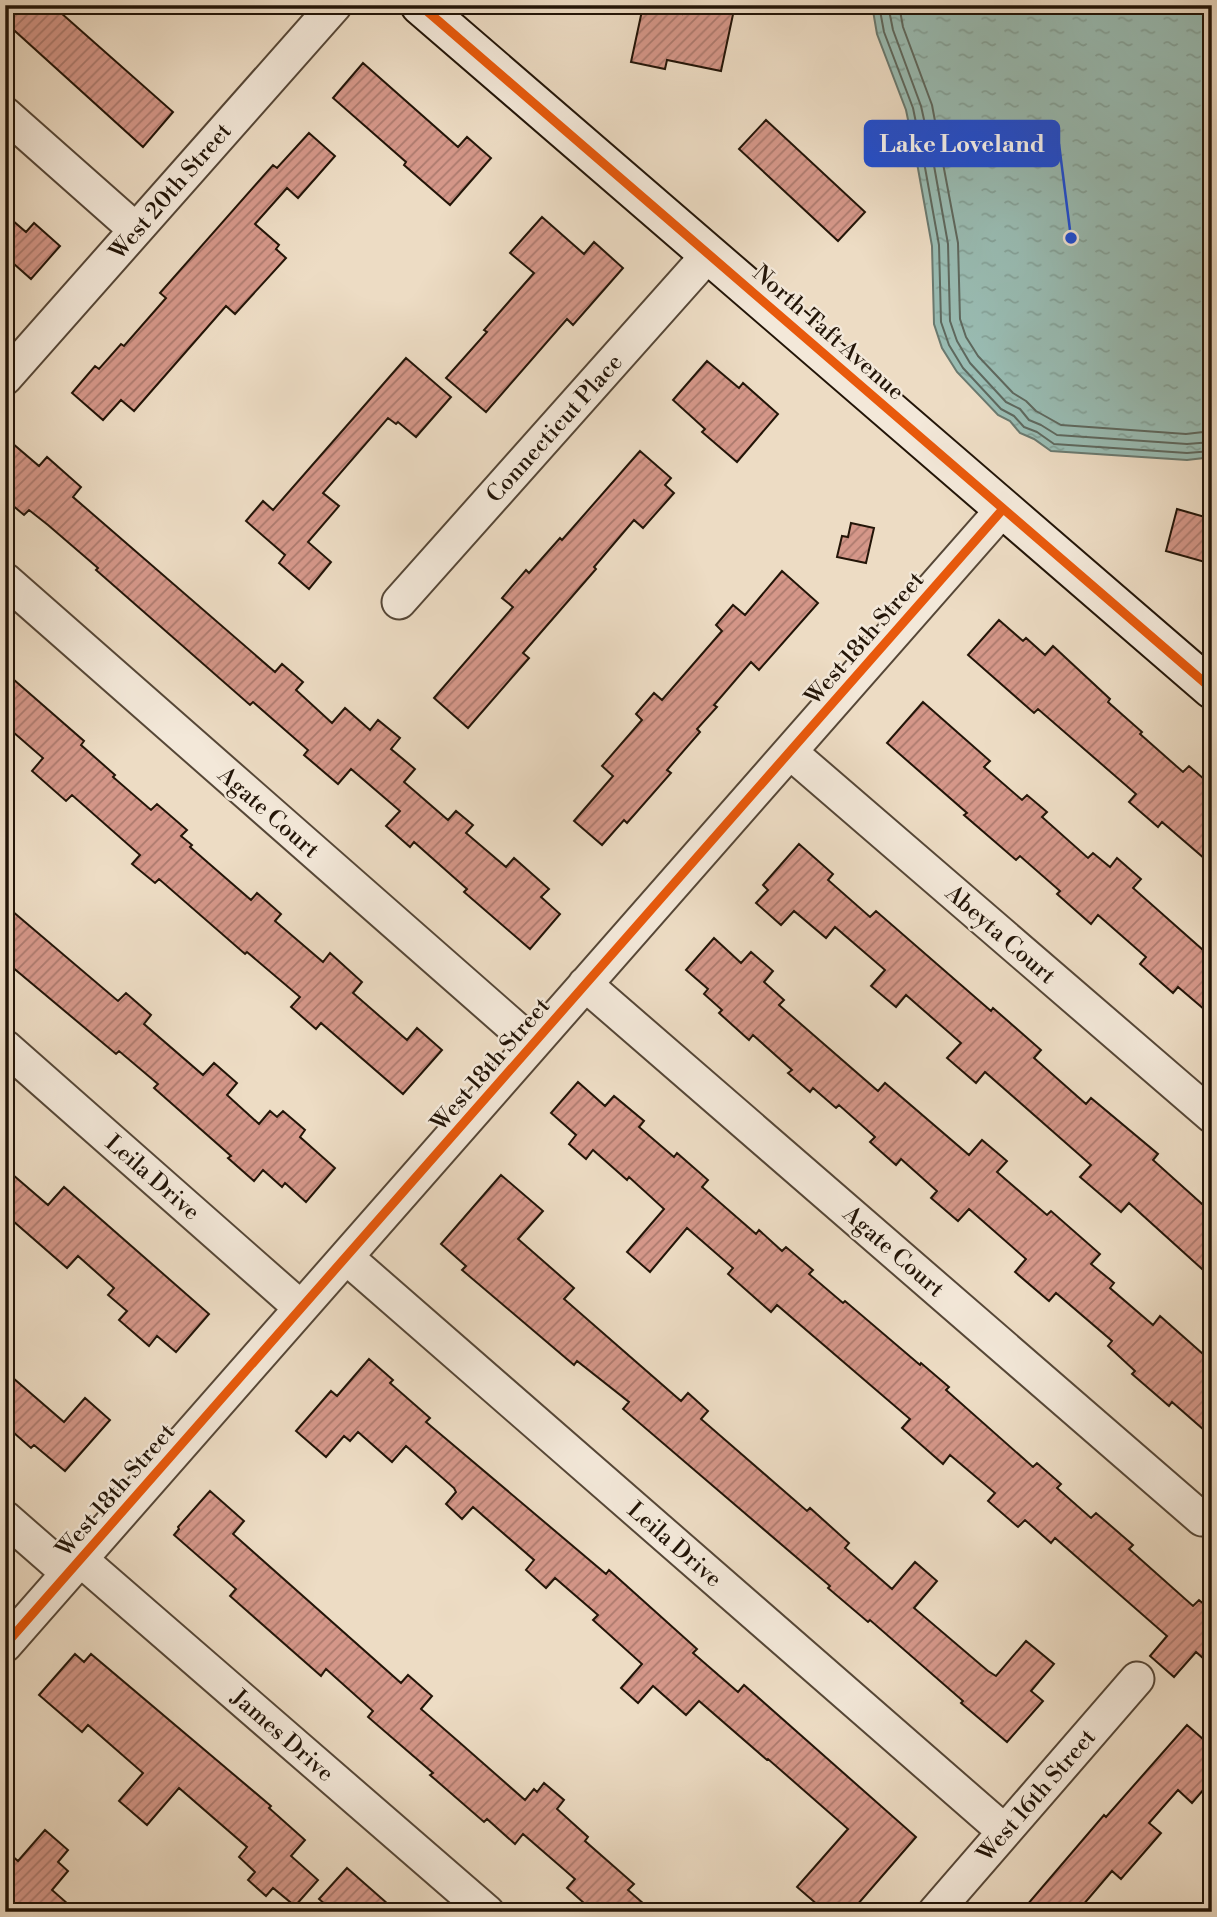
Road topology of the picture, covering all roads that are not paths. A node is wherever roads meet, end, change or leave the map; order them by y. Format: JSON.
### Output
{"nodes":[{"id":1,"x":335,"y":5,"type":"edge"},
{"id":2,"x":420,"y":5,"type":"edge"},
{"id":3,"x":5,"y":114,"type":"edge"},
{"id":4,"x":136,"y":230,"type":"junction"},
{"id":5,"x":709,"y":254,"type":"junction"},
{"id":6,"x":5,"y":378,"type":"edge"},
{"id":7,"x":1003,"y":509,"type":"junction"},
{"id":8,"x":5,"y":580,"type":"edge"},
{"id":9,"x":399,"y":602,"type":"dead end"},
{"id":10,"x":1212,"y":689,"type":"edge"},
{"id":11,"x":790,"y":752,"type":"junction"},
{"id":12,"x":585,"y":984,"type":"junction"},
{"id":13,"x":533,"y":1044,"type":"junction"},
{"id":14,"x":5,"y":1047,"type":"edge"},
{"id":15,"x":1212,"y":1116,"type":"edge"},
{"id":16,"x":346,"y":1257,"type":"junction"},
{"id":17,"x":301,"y":1308,"type":"junction"},
{"id":18,"x":5,"y":1518,"type":"edge"},
{"id":19,"x":1202,"y":1519,"type":"dead end"},
{"id":20,"x":74,"y":1566,"type":"junction"},
{"id":21,"x":5,"y":1644,"type":"edge"},
{"id":22,"x":1137,"y":1679,"type":"dead end"},
{"id":23,"x":1004,"y":1831,"type":"junction"},
{"id":24,"x":487,"y":1912,"type":"edge"},
{"id":25,"x":935,"y":1912,"type":"edge"}],
"edges":[{"from":1,"to":4,"type":"street","name":"West 20th Street"},
{"from":2,"to":5,"type":"main road","name":"North Taft Avenue"},
{"from":3,"to":4,"type":"street"},
{"from":4,"to":6,"type":"street","name":"West 20th Street"},
{"from":5,"to":7,"type":"main road","name":"North Taft Avenue"},
{"from":5,"to":9,"type":"street","name":"Connecticut Place"},
{"from":7,"to":10,"type":"main road","name":"North Taft Avenue"},
{"from":7,"to":11,"type":"street","name":"West 18th Street"},
{"from":8,"to":13,"type":"street","name":"Agate Court"},
{"from":11,"to":12,"type":"street","name":"West 18th Street"},
{"from":11,"to":15,"type":"street","name":"Abeyta Court"},
{"from":12,"to":13,"type":"street","name":"West 18th Street"},
{"from":12,"to":19,"type":"street","name":"Agate Court"},
{"from":13,"to":16,"type":"street","name":"West 18th Street"},
{"from":14,"to":17,"type":"street","name":"Leila Drive"},
{"from":16,"to":17,"type":"street","name":"West 18th Street"},
{"from":16,"to":23,"type":"street","name":"Leila Drive"},
{"from":17,"to":20,"type":"street","name":"West 18th Street"},
{"from":18,"to":20,"type":"street","name":"James Drive"},
{"from":20,"to":21,"type":"street","name":"West 18th Street"},
{"from":20,"to":24,"type":"street","name":"James Drive"},
{"from":22,"to":23,"type":"street","name":"West 16th Street"},
{"from":23,"to":25,"type":"street","name":"West 16th Street"}]}
